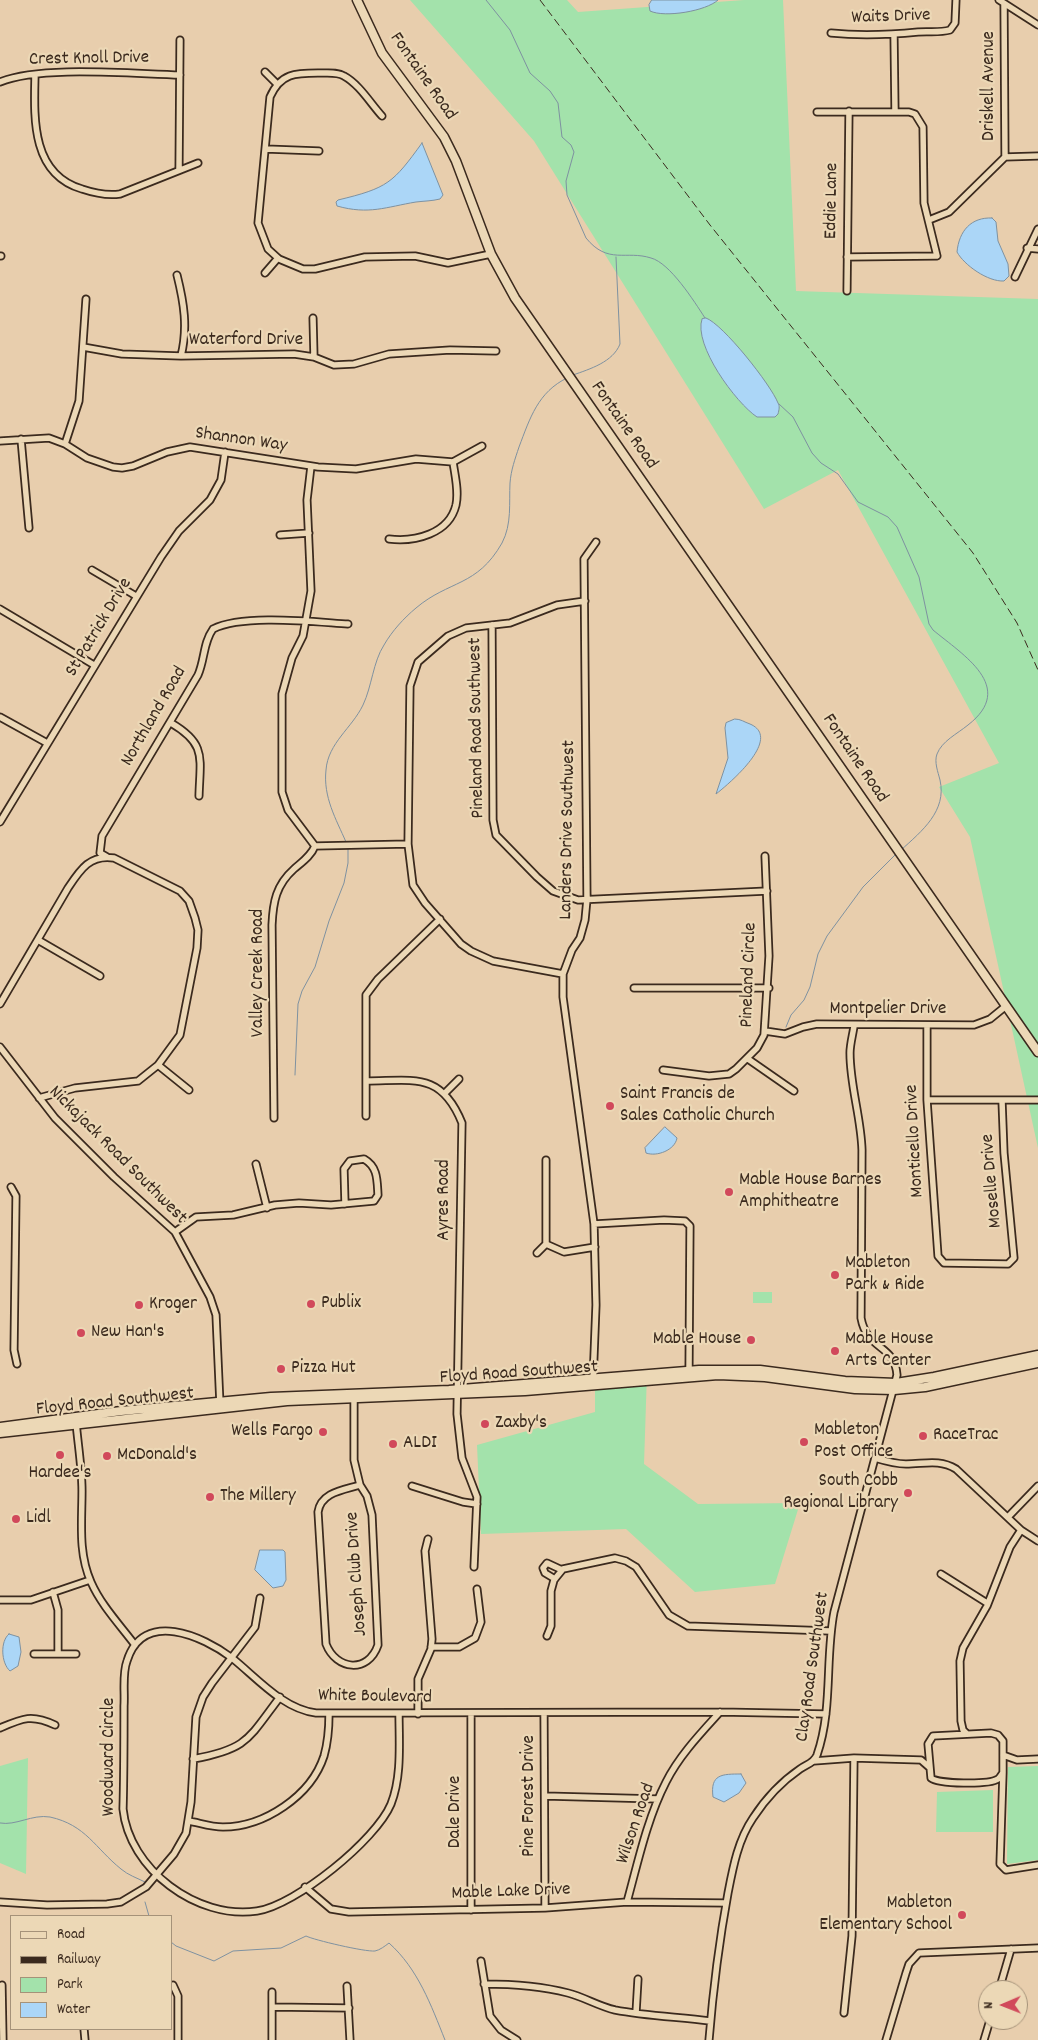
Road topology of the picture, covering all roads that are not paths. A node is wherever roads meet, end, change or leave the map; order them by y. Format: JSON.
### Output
{"nodes":[{"id":1,"x":357,"y":0,"type":"edge"},
{"id":2,"x":956,"y":0,"type":"edge"},
{"id":3,"x":1002,"y":2,"type":"edge"},
{"id":4,"x":1038,"y":25,"type":"edge"},
{"id":5,"x":831,"y":33,"type":"dead end"},
{"id":6,"x":894,"y":35,"type":"junction"},
{"id":7,"x":180,"y":40,"type":"dead end"},
{"id":8,"x":265,"y":72,"type":"dead end"},
{"id":9,"x":35,"y":75,"type":"junction"},
{"id":10,"x":180,"y":75,"type":"junction"},
{"id":11,"x":0,"y":82,"type":"edge"},
{"id":12,"x":277,"y":84,"type":"junction"},
{"id":13,"x":849,"y":111,"type":"junction"},
{"id":14,"x":817,"y":112,"type":"dead end"},
{"id":15,"x":895,"y":112,"type":"junction"},
{"id":16,"x":382,"y":116,"type":"dead end"},
{"id":17,"x":266,"y":149,"type":"junction"},
{"id":18,"x":319,"y":151,"type":"dead end"},
{"id":19,"x":1005,"y":156,"type":"junction"},
{"id":20,"x":1038,"y":156,"type":"edge"},
{"id":21,"x":198,"y":163,"type":"dead end"},
{"id":22,"x":179,"y":170,"type":"junction"},
{"id":23,"x":930,"y":220,"type":"junction"},
{"id":24,"x":1038,"y":229,"type":"edge"},
{"id":25,"x":1027,"y":248,"type":"junction"},
{"id":26,"x":1038,"y":249,"type":"edge"},
{"id":27,"x":491,"y":254,"type":"junction"},
{"id":28,"x":847,"y":257,"type":"junction"},
{"id":29,"x":278,"y":258,"type":"junction"},
{"id":30,"x":264,"y":273,"type":"dead end"},
{"id":31,"x":177,"y":275,"type":"dead end"},
{"id":32,"x":1015,"y":277,"type":"dead end"},
{"id":33,"x":847,"y":291,"type":"dead end"},
{"id":34,"x":86,"y":299,"type":"dead end"},
{"id":35,"x":313,"y":318,"type":"dead end"},
{"id":36,"x":83,"y":347,"type":"junction"},
{"id":37,"x":496,"y":351,"type":"dead end"},
{"id":38,"x":181,"y":356,"type":"junction"},
{"id":39,"x":314,"y":356,"type":"junction"},
{"id":40,"x":21,"y":439,"type":"junction"},
{"id":41,"x":0,"y":441,"type":"edge"},
{"id":42,"x":65,"y":444,"type":"junction"},
{"id":43,"x":482,"y":446,"type":"dead end"},
{"id":44,"x":225,"y":452,"type":"junction"},
{"id":45,"x":453,"y":462,"type":"junction"},
{"id":46,"x":311,"y":466,"type":"junction"},
{"id":47,"x":28,"y":528,"type":"dead end"},
{"id":48,"x":309,"y":533,"type":"junction"},
{"id":49,"x":280,"y":535,"type":"dead end"},
{"id":50,"x":389,"y":539,"type":"dead end"},
{"id":51,"x":596,"y":542,"type":"dead end"},
{"id":52,"x":92,"y":570,"type":"dead end"},
{"id":53,"x":136,"y":596,"type":"junction"},
{"id":54,"x":585,"y":601,"type":"junction"},
{"id":55,"x":0,"y":609,"type":"edge"},
{"id":56,"x":306,"y":622,"type":"junction"},
{"id":57,"x":348,"y":624,"type":"dead end"},
{"id":58,"x":492,"y":625,"type":"junction"},
{"id":59,"x":94,"y":665,"type":"junction"},
{"id":60,"x":0,"y":717,"type":"edge"},
{"id":61,"x":171,"y":723,"type":"junction"},
{"id":62,"x":47,"y":743,"type":"junction"},
{"id":63,"x":199,"y":796,"type":"dead end"},
{"id":64,"x":0,"y":822,"type":"edge"},
{"id":65,"x":408,"y":844,"type":"junction"},
{"id":66,"x":315,"y":846,"type":"junction"},
{"id":67,"x":765,"y":856,"type":"dead end"},
{"id":68,"x":106,"y":857,"type":"junction"},
{"id":69,"x":767,"y":891,"type":"junction"},
{"id":70,"x":587,"y":899,"type":"junction"},
{"id":71,"x":440,"y":919,"type":"junction"},
{"id":72,"x":38,"y":940,"type":"junction"},
{"id":73,"x":563,"y":974,"type":"junction"},
{"id":74,"x":100,"y":976,"type":"dead end"},
{"id":75,"x":634,"y":988,"type":"dead end"},
{"id":76,"x":769,"y":988,"type":"junction"},
{"id":77,"x":0,"y":1004,"type":"edge"},
{"id":78,"x":1006,"y":1006,"type":"junction"},
{"id":79,"x":927,"y":1025,"type":"junction"},
{"id":80,"x":854,"y":1026,"type":"junction"},
{"id":81,"x":765,"y":1031,"type":"junction"},
{"id":82,"x":0,"y":1047,"type":"edge"},
{"id":83,"x":1038,"y":1052,"type":"edge"},
{"id":84,"x":748,"y":1058,"type":"junction"},
{"id":85,"x":158,"y":1065,"type":"junction"},
{"id":86,"x":663,"y":1070,"type":"dead end"},
{"id":87,"x":459,"y":1079,"type":"dead end"},
{"id":88,"x":366,"y":1081,"type":"junction"},
{"id":89,"x":189,"y":1090,"type":"dead end"},
{"id":90,"x":794,"y":1091,"type":"dead end"},
{"id":91,"x":445,"y":1093,"type":"junction"},
{"id":92,"x":39,"y":1098,"type":"junction"},
{"id":93,"x":927,"y":1100,"type":"junction"},
{"id":94,"x":1038,"y":1100,"type":"edge"},
{"id":95,"x":1002,"y":1101,"type":"junction"},
{"id":96,"x":366,"y":1116,"type":"dead end"},
{"id":97,"x":274,"y":1118,"type":"dead end"},
{"id":98,"x":546,"y":1160,"type":"dead end"},
{"id":99,"x":256,"y":1164,"type":"dead end"},
{"id":100,"x":11,"y":1187,"type":"dead end"},
{"id":101,"x":345,"y":1204,"type":"junction"},
{"id":102,"x":267,"y":1208,"type":"junction"},
{"id":103,"x":594,"y":1224,"type":"junction"},
{"id":104,"x":175,"y":1232,"type":"junction"},
{"id":105,"x":546,"y":1244,"type":"junction"},
{"id":106,"x":595,"y":1247,"type":"junction"},
{"id":107,"x":537,"y":1253,"type":"dead end"},
{"id":108,"x":1014,"y":1258,"type":"joint"},
{"id":109,"x":1038,"y":1355,"type":"edge"},
{"id":110,"x":1038,"y":1363,"type":"edge"},
{"id":111,"x":17,"y":1364,"type":"dead end"},
{"id":112,"x":689,"y":1370,"type":"junction"},
{"id":113,"x":593,"y":1383,"type":"junction"},
{"id":114,"x":895,"y":1386,"type":"junction"},
{"id":115,"x":458,"y":1392,"type":"junction"},
{"id":116,"x":354,"y":1400,"type":"junction"},
{"id":117,"x":220,"y":1405,"type":"junction"},
{"id":118,"x":76,"y":1420,"type":"junction"},
{"id":119,"x":0,"y":1426,"type":"edge"},
{"id":120,"x":0,"y":1433,"type":"edge"},
{"id":121,"x":874,"y":1458,"type":"junction"},
{"id":122,"x":360,"y":1485,"type":"junction"},
{"id":123,"x":412,"y":1486,"type":"dead end"},
{"id":124,"x":1038,"y":1486,"type":"edge"},
{"id":125,"x":477,"y":1504,"type":"junction"},
{"id":126,"x":1008,"y":1517,"type":"junction"},
{"id":127,"x":1022,"y":1530,"type":"junction"},
{"id":128,"x":428,"y":1539,"type":"dead end"},
{"id":129,"x":1038,"y":1540,"type":"edge"},
{"id":130,"x":474,"y":1567,"type":"dead end"},
{"id":131,"x":562,"y":1570,"type":"junction"},
{"id":132,"x":941,"y":1574,"type":"dead end"},
{"id":133,"x":555,"y":1579,"type":"junction"},
{"id":134,"x":90,"y":1580,"type":"junction"},
{"id":135,"x":478,"y":1589,"type":"dead end"},
{"id":136,"x":53,"y":1592,"type":"junction"},
{"id":137,"x":260,"y":1598,"type":"dead end"},
{"id":138,"x":0,"y":1600,"type":"edge"},
{"id":139,"x":987,"y":1604,"type":"junction"},
{"id":140,"x":830,"y":1631,"type":"junction"},
{"id":141,"x":547,"y":1636,"type":"dead end"},
{"id":142,"x":135,"y":1645,"type":"junction"},
{"id":143,"x":431,"y":1646,"type":"junction"},
{"id":144,"x":34,"y":1654,"type":"dead end"},
{"id":145,"x":58,"y":1654,"type":"junction"},
{"id":146,"x":76,"y":1654,"type":"dead end"},
{"id":147,"x":232,"y":1658,"type":"junction"},
{"id":148,"x":280,"y":1697,"type":"junction"},
{"id":149,"x":720,"y":1712,"type":"junction"},
{"id":150,"x":544,"y":1713,"type":"junction"},
{"id":151,"x":329,"y":1714,"type":"junction"},
{"id":152,"x":399,"y":1714,"type":"junction"},
{"id":153,"x":418,"y":1714,"type":"junction"},
{"id":154,"x":471,"y":1714,"type":"junction"},
{"id":155,"x":826,"y":1714,"type":"junction"},
{"id":156,"x":961,"y":1721,"type":"junction"},
{"id":157,"x":55,"y":1725,"type":"dead end"},
{"id":158,"x":0,"y":1728,"type":"edge"},
{"id":159,"x":953,"y":1734,"type":"junction"},
{"id":160,"x":967,"y":1734,"type":"junction"},
{"id":161,"x":928,"y":1751,"type":"junction"},
{"id":162,"x":1003,"y":1755,"type":"junction"},
{"id":163,"x":854,"y":1758,"type":"junction"},
{"id":164,"x":193,"y":1759,"type":"junction"},
{"id":165,"x":1038,"y":1759,"type":"edge"},
{"id":166,"x":921,"y":1760,"type":"junction"},
{"id":167,"x":1017,"y":1760,"type":"junction"},
{"id":168,"x":814,"y":1761,"type":"junction"},
{"id":169,"x":1003,"y":1765,"type":"junction"},
{"id":170,"x":929,"y":1768,"type":"junction"},
{"id":171,"x":1003,"y":1773,"type":"junction"},
{"id":172,"x":989,"y":1782,"type":"junction"},
{"id":173,"x":1003,"y":1795,"type":"junction"},
{"id":174,"x":545,"y":1796,"type":"junction"},
{"id":175,"x":658,"y":1799,"type":"junction"},
{"id":176,"x":189,"y":1820,"type":"junction"},
{"id":177,"x":1038,"y":1865,"type":"edge"},
{"id":178,"x":157,"y":1874,"type":"junction"},
{"id":179,"x":305,"y":1887,"type":"junction"},
{"id":180,"x":0,"y":1902,"type":"edge"},
{"id":181,"x":628,"y":1902,"type":"junction"},
{"id":182,"x":726,"y":1903,"type":"junction"},
{"id":183,"x":545,"y":1908,"type":"junction"},
{"id":184,"x":471,"y":1910,"type":"junction"},
{"id":185,"x":1038,"y":1948,"type":"edge"},
{"id":186,"x":1011,"y":1949,"type":"junction"},
{"id":187,"x":481,"y":1961,"type":"dead end"},
{"id":188,"x":638,"y":1979,"type":"dead end"},
{"id":189,"x":1001,"y":1980,"type":"edge"},
{"id":190,"x":484,"y":1984,"type":"junction"},
{"id":191,"x":2,"y":1985,"type":"dead end"},
{"id":192,"x":173,"y":1985,"type":"dead end"},
{"id":193,"x":347,"y":1986,"type":"dead end"},
{"id":194,"x":272,"y":1992,"type":"dead end"},
{"id":195,"x":272,"y":2008,"type":"junction"},
{"id":196,"x":349,"y":2008,"type":"junction"},
{"id":197,"x":636,"y":2013,"type":"junction"},
{"id":198,"x":844,"y":2013,"type":"dead end"},
{"id":199,"x":710,"y":2021,"type":"junction"},
{"id":200,"x":3,"y":2040,"type":"edge"},
{"id":201,"x":178,"y":2040,"type":"edge"},
{"id":202,"x":272,"y":2040,"type":"edge"},
{"id":203,"x":350,"y":2040,"type":"edge"},
{"id":204,"x":517,"y":2040,"type":"edge"},
{"id":205,"x":708,"y":2040,"type":"edge"},
{"id":206,"x":886,"y":2040,"type":"edge"}],
"edges":[{"from":1,"to":27,"type":"main road","name":"Fontaine Road"},
{"from":2,"to":6,"type":"street","name":"Waits Drive"},
{"from":3,"to":4,"type":"street"},
{"from":3,"to":19,"type":"street","name":"Driskell Avenue"},
{"from":5,"to":6,"type":"street","name":"Waits Drive"},
{"from":6,"to":15,"type":"street"},
{"from":7,"to":10,"type":"street"},
{"from":8,"to":12,"type":"street"},
{"from":9,"to":10,"type":"street","name":"Crest Knoll Drive"},
{"from":9,"to":11,"type":"street","name":"Crest Knoll Drive"},
{"from":9,"to":22,"type":"street"},
{"from":10,"to":22,"type":"street"},
{"from":12,"to":16,"type":"street"},
{"from":12,"to":17,"type":"street"},
{"from":13,"to":14,"type":"street"},
{"from":13,"to":15,"type":"street"},
{"from":13,"to":28,"type":"street","name":"Eddie Lane"},
{"from":15,"to":23,"type":"street"},
{"from":17,"to":18,"type":"street"},
{"from":17,"to":29,"type":"street"},
{"from":19,"to":20,"type":"street"},
{"from":19,"to":23,"type":"street","name":"Driskell Avenue"},
{"from":21,"to":22,"type":"street"},
{"from":23,"to":28,"type":"street"},
{"from":24,"to":25,"type":"street"},
{"from":25,"to":26,"type":"street"},
{"from":25,"to":32,"type":"street"},
{"from":27,"to":29,"type":"street"},
{"from":27,"to":78,"type":"main road","name":"Fontaine Road"},
{"from":28,"to":33,"type":"street","name":"Eddie Lane"},
{"from":29,"to":30,"type":"street"},
{"from":31,"to":38,"type":"street"},
{"from":34,"to":36,"type":"street"},
{"from":35,"to":39,"type":"street"},
{"from":36,"to":38,"type":"street","name":"Waterford Drive"},
{"from":36,"to":42,"type":"street"},
{"from":37,"to":39,"type":"street","name":"Waterford Drive"},
{"from":38,"to":39,"type":"street","name":"Waterford Drive"},
{"from":40,"to":41,"type":"street","name":"Shannon Way"},
{"from":40,"to":42,"type":"street","name":"Shannon Way"},
{"from":40,"to":47,"type":"street"},
{"from":42,"to":44,"type":"street","name":"Shannon Way"},
{"from":43,"to":45,"type":"street"},
{"from":44,"to":46,"type":"street","name":"Shannon Way"},
{"from":44,"to":53,"type":"street","name":"St Patrick Drive"},
{"from":45,"to":46,"type":"street","name":"Shannon Way"},
{"from":45,"to":50,"type":"street"},
{"from":46,"to":48,"type":"street"},
{"from":48,"to":49,"type":"street"},
{"from":48,"to":56,"type":"street"},
{"from":51,"to":54,"type":"street","name":"Landers Drive Southwest"},
{"from":52,"to":53,"type":"street"},
{"from":53,"to":59,"type":"street","name":"St Patrick Drive"},
{"from":54,"to":58,"type":"street"},
{"from":54,"to":70,"type":"street","name":"Landers Drive Southwest"},
{"from":55,"to":59,"type":"street"},
{"from":56,"to":57,"type":"street","name":"Northland Road"},
{"from":56,"to":61,"type":"street","name":"Northland Road"},
{"from":56,"to":66,"type":"street"},
{"from":58,"to":65,"type":"street"},
{"from":58,"to":70,"type":"street","name":"Pineland Road Southwest"},
{"from":59,"to":62,"type":"street","name":"St Patrick Drive"},
{"from":60,"to":62,"type":"street"},
{"from":61,"to":63,"type":"street"},
{"from":61,"to":68,"type":"street","name":"Northland Road"},
{"from":62,"to":64,"type":"street","name":"St Patrick Drive"},
{"from":65,"to":66,"type":"street"},
{"from":65,"to":71,"type":"street"},
{"from":66,"to":97,"type":"street","name":"Valley Creek Road"},
{"from":67,"to":69,"type":"street","name":"Pineland Circle"},
{"from":68,"to":72,"type":"street"},
{"from":68,"to":85,"type":"street"},
{"from":69,"to":70,"type":"street","name":"Pineland Road Southwest"},
{"from":69,"to":76,"type":"street","name":"Pineland Circle"},
{"from":70,"to":73,"type":"street","name":"Landers Drive Southwest"},
{"from":71,"to":73,"type":"street"},
{"from":71,"to":88,"type":"street"},
{"from":72,"to":74,"type":"street"},
{"from":72,"to":77,"type":"street"},
{"from":73,"to":103,"type":"street","name":"Landers Drive Southwest"},
{"from":75,"to":76,"type":"street"},
{"from":76,"to":81,"type":"street","name":"Pineland Circle"},
{"from":78,"to":79,"type":"street","name":"Montpelier Drive"},
{"from":78,"to":83,"type":"main road","name":"Fontaine Road"},
{"from":79,"to":80,"type":"street","name":"Montpelier Drive"},
{"from":79,"to":93,"type":"street","name":"Monticello Drive"},
{"from":80,"to":81,"type":"street","name":"Montpelier Drive"},
{"from":80,"to":114,"type":"street"},
{"from":81,"to":84,"type":"street","name":"Pineland Circle"},
{"from":82,"to":92,"type":"street","name":"Nickajack Road Southwest"},
{"from":84,"to":86,"type":"street","name":"Pineland Circle"},
{"from":84,"to":90,"type":"street"},
{"from":85,"to":89,"type":"street"},
{"from":85,"to":92,"type":"street"},
{"from":87,"to":91,"type":"street"},
{"from":88,"to":91,"type":"street","name":"Ayres Road"},
{"from":88,"to":96,"type":"street"},
{"from":91,"to":115,"type":"street","name":"Ayres Road"},
{"from":92,"to":104,"type":"street","name":"Nickajack Road Southwest"},
{"from":93,"to":95,"type":"street"},
{"from":93,"to":108,"type":"street","name":"Monticello Drive"},
{"from":94,"to":95,"type":"street"},
{"from":95,"to":108,"type":"street","name":"Moselle Drive"},
{"from":98,"to":105,"type":"street"},
{"from":99,"to":102,"type":"street"},
{"from":100,"to":111,"type":"street"},
{"from":101,"to":101,"type":"street"},
{"from":101,"to":102,"type":"street"},
{"from":102,"to":104,"type":"street"},
{"from":103,"to":106,"type":"street","name":"Landers Drive Southwest"},
{"from":103,"to":112,"type":"street"},
{"from":104,"to":117,"type":"street","name":"Nickajack Road Southwest"},
{"from":105,"to":106,"type":"street"},
{"from":105,"to":107,"type":"street"},
{"from":106,"to":113,"type":"street","name":"Landers Drive Southwest"},
{"from":109,"to":114,"type":"main road","name":"Floyd Road Southwest"},
{"from":110,"to":114,"type":"main road","name":"Floyd Road Southwest"},
{"from":112,"to":113,"type":"main road","name":"Floyd Road Southwest"},
{"from":112,"to":114,"type":"main road","name":"Floyd Road Southwest"},
{"from":113,"to":114,"type":"main road","name":"Floyd Road Southwest"},
{"from":113,"to":115,"type":"main road","name":"Floyd Road Southwest"},
{"from":114,"to":121,"type":"street","name":"Clay Road Southwest"},
{"from":115,"to":116,"type":"main road","name":"Floyd Road Southwest"},
{"from":115,"to":117,"type":"main road","name":"Floyd Road Southwest"},
{"from":115,"to":125,"type":"street","name":"Ayres Road"},
{"from":116,"to":117,"type":"main road","name":"Floyd Road Southwest"},
{"from":116,"to":122,"type":"street","name":"Joseph Club Drive"},
{"from":117,"to":118,"type":"main road","name":"Floyd Road Southwest"},
{"from":118,"to":119,"type":"main road","name":"Floyd Road Southwest"},
{"from":118,"to":120,"type":"main road","name":"Floyd Road Southwest"},
{"from":118,"to":134,"type":"street"},
{"from":121,"to":126,"type":"street"},
{"from":121,"to":140,"type":"street","name":"Clay Road Southwest"},
{"from":122,"to":122,"type":"street","name":"Joseph Club Drive"},
{"from":123,"to":125,"type":"street"},
{"from":124,"to":126,"type":"street"},
{"from":125,"to":130,"type":"street"},
{"from":126,"to":127,"type":"street"},
{"from":127,"to":129,"type":"street"},
{"from":127,"to":139,"type":"street"},
{"from":128,"to":143,"type":"street"},
{"from":131,"to":133,"type":"street"},
{"from":131,"to":133,"type":"street"},
{"from":131,"to":140,"type":"street"},
{"from":132,"to":139,"type":"street"},
{"from":133,"to":141,"type":"street"},
{"from":134,"to":136,"type":"street"},
{"from":134,"to":142,"type":"street"},
{"from":135,"to":143,"type":"street"},
{"from":136,"to":138,"type":"street"},
{"from":136,"to":145,"type":"street"},
{"from":137,"to":147,"type":"street"},
{"from":139,"to":156,"type":"street"},
{"from":140,"to":155,"type":"street","name":"Clay Road Southwest"},
{"from":142,"to":147,"type":"street","name":"White Boulevard"},
{"from":142,"to":178,"type":"street","name":"Woodward Circle"},
{"from":143,"to":153,"type":"street"},
{"from":144,"to":145,"type":"street"},
{"from":145,"to":146,"type":"street"},
{"from":147,"to":148,"type":"street","name":"White Boulevard"},
{"from":147,"to":164,"type":"street"},
{"from":148,"to":151,"type":"street","name":"White Boulevard"},
{"from":148,"to":164,"type":"street"},
{"from":149,"to":150,"type":"street","name":"White Boulevard"},
{"from":149,"to":155,"type":"street","name":"White Boulevard"},
{"from":149,"to":175,"type":"street","name":"Wilson Road"},
{"from":150,"to":154,"type":"street","name":"White Boulevard"},
{"from":150,"to":174,"type":"street","name":"Pine Forest Drive"},
{"from":151,"to":152,"type":"street","name":"White Boulevard"},
{"from":151,"to":176,"type":"street"},
{"from":152,"to":153,"type":"street","name":"White Boulevard"},
{"from":152,"to":179,"type":"street","name":"Woodward Circle"},
{"from":153,"to":154,"type":"street","name":"White Boulevard"},
{"from":154,"to":184,"type":"street","name":"Dale Drive"},
{"from":155,"to":168,"type":"street","name":"Clay Road Southwest"},
{"from":156,"to":159,"type":"street"},
{"from":156,"to":160,"type":"street"},
{"from":157,"to":158,"type":"street"},
{"from":159,"to":160,"type":"street"},
{"from":159,"to":161,"type":"street"},
{"from":160,"to":162,"type":"street"},
{"from":161,"to":166,"type":"street"},
{"from":161,"to":170,"type":"street"},
{"from":162,"to":167,"type":"street"},
{"from":162,"to":169,"type":"street"},
{"from":163,"to":166,"type":"street"},
{"from":163,"to":168,"type":"street"},
{"from":163,"to":198,"type":"street"},
{"from":164,"to":176,"type":"street"},
{"from":165,"to":167,"type":"street"},
{"from":166,"to":170,"type":"street"},
{"from":167,"to":169,"type":"street"},
{"from":168,"to":182,"type":"street","name":"Clay Road Southwest"},
{"from":169,"to":171,"type":"street"},
{"from":170,"to":172,"type":"street"},
{"from":171,"to":172,"type":"street"},
{"from":171,"to":173,"type":"street"},
{"from":172,"to":173,"type":"street"},
{"from":173,"to":177,"type":"street"},
{"from":174,"to":175,"type":"street"},
{"from":174,"to":183,"type":"street","name":"Pine Forest Drive"},
{"from":175,"to":181,"type":"street","name":"Wilson Road"},
{"from":176,"to":178,"type":"street"},
{"from":178,"to":179,"type":"street","name":"Woodward Circle"},
{"from":178,"to":180,"type":"street"},
{"from":179,"to":184,"type":"street","name":"Mable Lake Drive"},
{"from":181,"to":182,"type":"street","name":"Mable Lake Drive"},
{"from":181,"to":183,"type":"street","name":"Mable Lake Drive"},
{"from":182,"to":199,"type":"street","name":"Clay Road Southwest"},
{"from":183,"to":184,"type":"street","name":"Mable Lake Drive"},
{"from":185,"to":186,"type":"street"},
{"from":186,"to":189,"type":"street"},
{"from":186,"to":206,"type":"street"},
{"from":187,"to":190,"type":"street"},
{"from":188,"to":197,"type":"street"},
{"from":190,"to":197,"type":"street"},
{"from":190,"to":204,"type":"street"},
{"from":191,"to":200,"type":"street"},
{"from":192,"to":201,"type":"street"},
{"from":193,"to":196,"type":"street"},
{"from":194,"to":195,"type":"street"},
{"from":195,"to":196,"type":"street"},
{"from":195,"to":202,"type":"street"},
{"from":196,"to":203,"type":"street"},
{"from":197,"to":199,"type":"street"},
{"from":199,"to":205,"type":"street","name":"Clay Road Southwest"}]}
